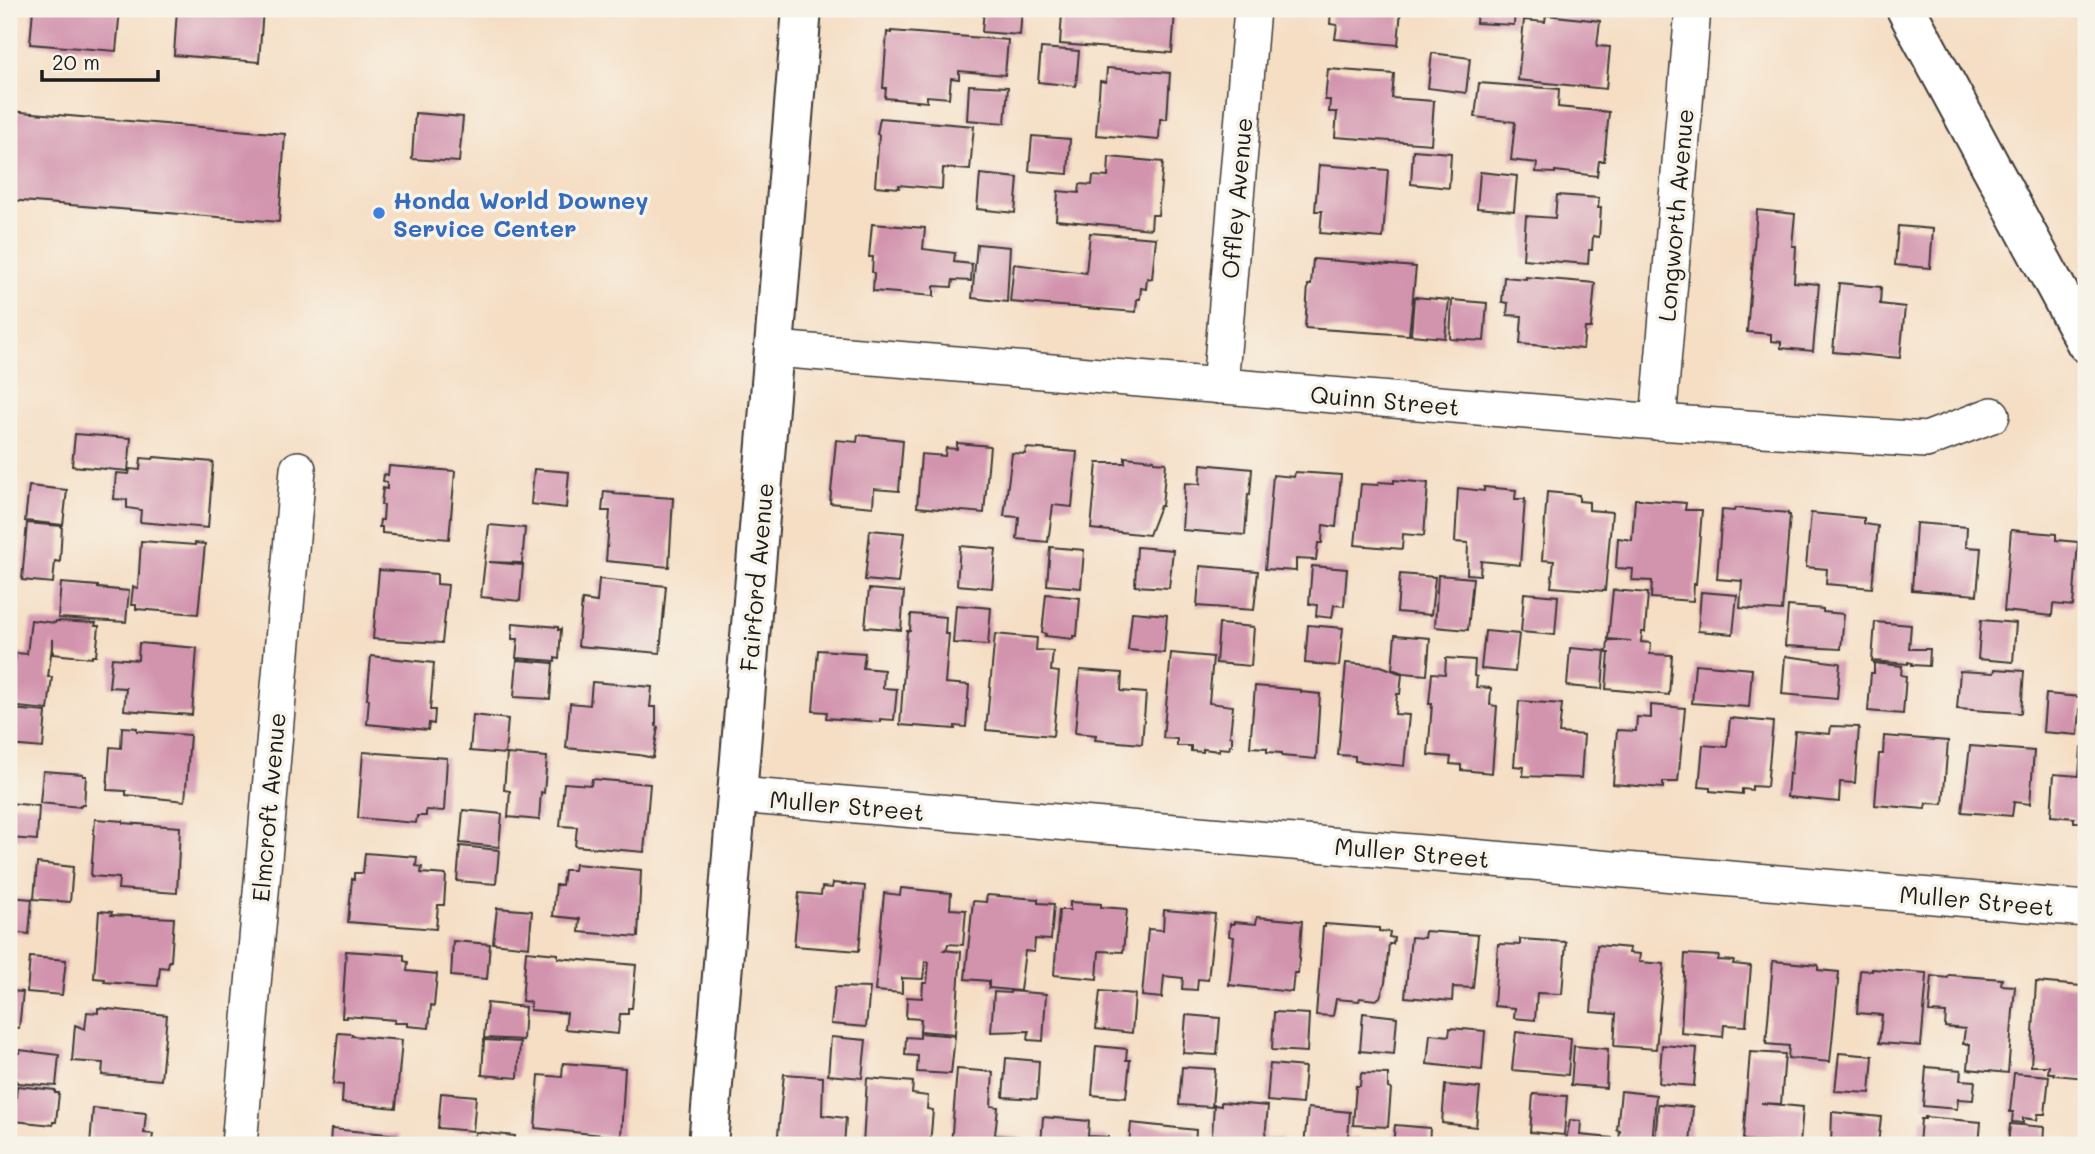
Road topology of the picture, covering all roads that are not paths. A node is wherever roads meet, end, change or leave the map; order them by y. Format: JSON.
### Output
{"nodes":[{"id":1,"x":802,"y":9,"type":"edge"},
{"id":2,"x":1252,"y":9,"type":"edge"},
{"id":3,"x":1693,"y":9,"type":"edge"},
{"id":4,"x":1906,"y":9,"type":"edge"},
{"id":5,"x":2086,"y":344,"type":"edge"},
{"id":6,"x":775,"y":349,"type":"junction"},
{"id":7,"x":1220,"y":386,"type":"junction"},
{"id":8,"x":1992,"y":415,"type":"dead end"},
{"id":9,"x":1658,"y":422,"type":"junction"},
{"id":10,"x":298,"y":469,"type":"dead end"},
{"id":11,"x":738,"y":795,"type":"junction"},
{"id":12,"x":2086,"y":909,"type":"edge"},
{"id":13,"x":239,"y":1145,"type":"edge"},
{"id":14,"x":708,"y":1145,"type":"edge"}],
"edges":[{"from":1,"to":6,"type":"main road","name":"Fairford Avenue"},
{"from":2,"to":7,"type":"street","name":"Offley Avenue"},
{"from":3,"to":9,"type":"street","name":"Longworth Avenue"},
{"from":4,"to":5,"type":"main road"},
{"from":6,"to":7,"type":"street","name":"Quinn Street"},
{"from":6,"to":11,"type":"main road","name":"Fairford Avenue"},
{"from":7,"to":9,"type":"street","name":"Quinn Street"},
{"from":8,"to":9,"type":"street","name":"Quinn Street"},
{"from":10,"to":13,"type":"street","name":"Elmcroft Avenue"},
{"from":11,"to":12,"type":"street","name":"Muller Street"},
{"from":11,"to":14,"type":"main road","name":"Fairford Avenue"}]}
